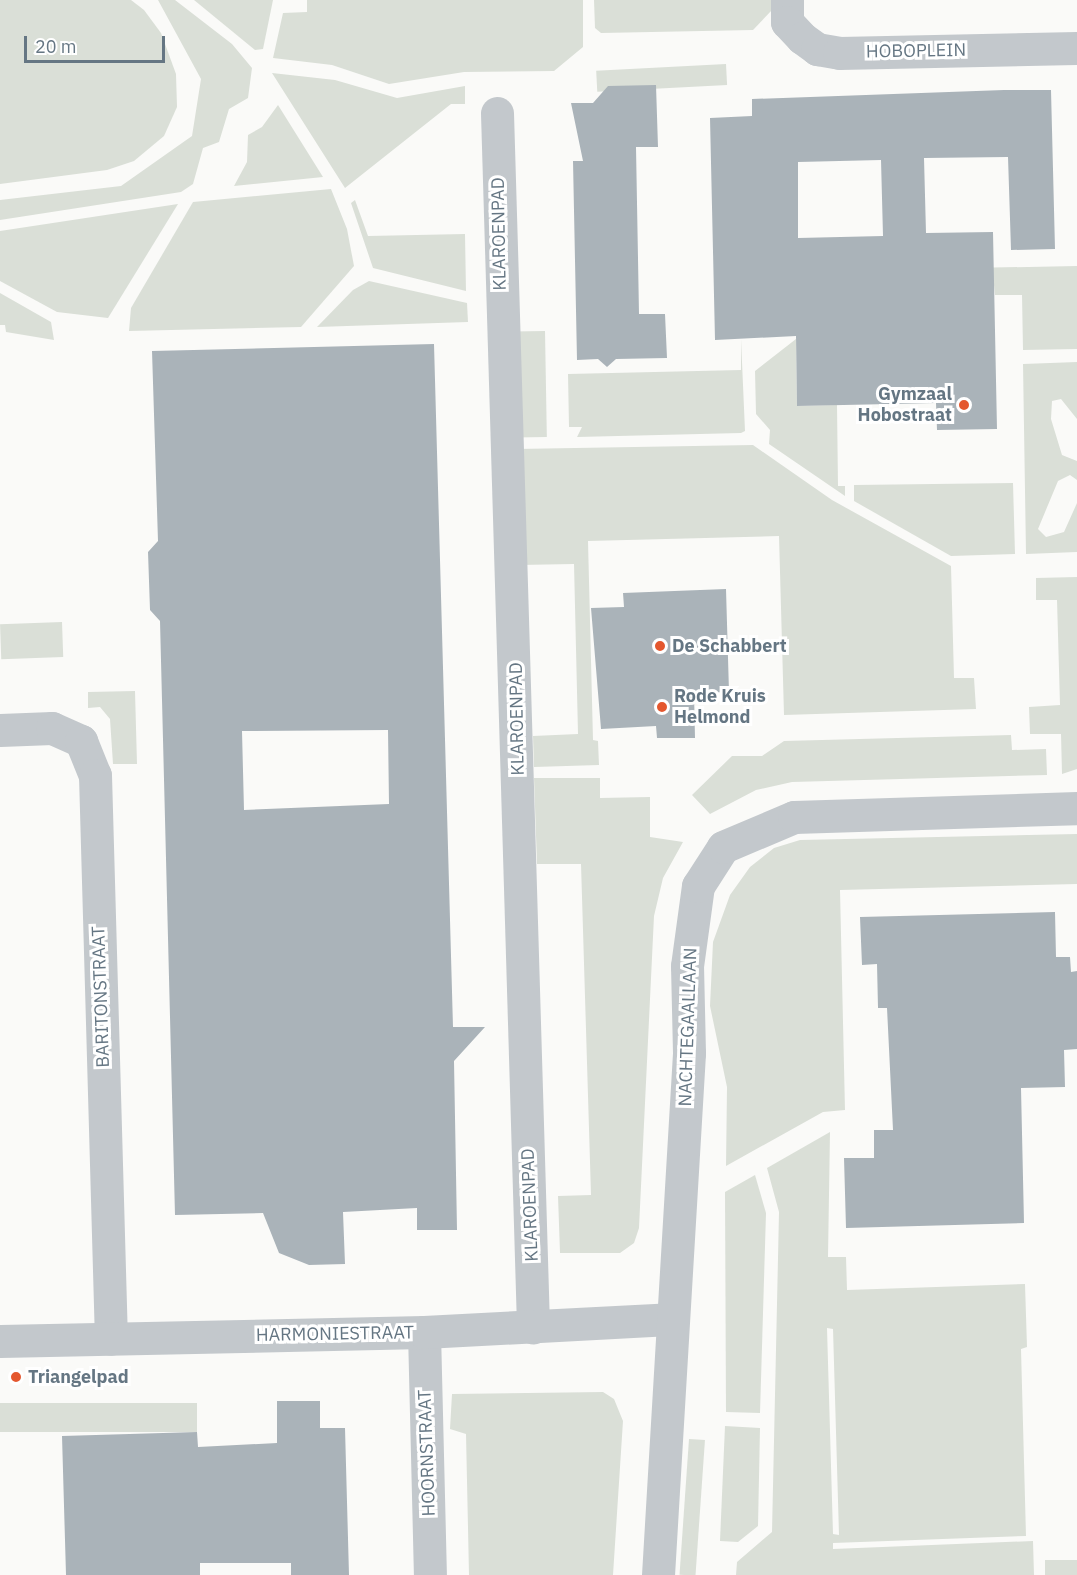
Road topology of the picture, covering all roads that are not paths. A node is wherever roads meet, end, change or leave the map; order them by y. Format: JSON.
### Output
{"nodes":[{"id":1,"x":787,"y":0,"type":"edge"},
{"id":2,"x":1077,"y":48,"type":"edge"},
{"id":3,"x":497,"y":113,"type":"dead end"},
{"id":4,"x":0,"y":730,"type":"edge"},
{"id":5,"x":1077,"y":808,"type":"edge"},
{"id":6,"x":670,"y":1319,"type":"junction"},
{"id":7,"x":533,"y":1327,"type":"junction"},
{"id":8,"x":424,"y":1332,"type":"junction"},
{"id":9,"x":111,"y":1340,"type":"junction"},
{"id":10,"x":0,"y":1341,"type":"edge"},
{"id":11,"x":430,"y":1575,"type":"edge"},
{"id":12,"x":658,"y":1575,"type":"edge"}],
"edges":[{"from":1,"to":2,"type":"street","name":"HOBOPLEIN"},
{"from":3,"to":7,"type":"street","name":"KLAROENPAD"},
{"from":4,"to":9,"type":"street","name":"BARITONSTRAAT"},
{"from":5,"to":6,"type":"street","name":"NACHTEGAALLAAN"},
{"from":6,"to":7,"type":"street","name":"HARMONIESTRAAT"},
{"from":6,"to":12,"type":"street","name":"NACHTEGAALLAAN"},
{"from":7,"to":8,"type":"street","name":"HARMONIESTRAAT"},
{"from":8,"to":9,"type":"street","name":"HARMONIESTRAAT"},
{"from":8,"to":11,"type":"street","name":"HOORNSTRAAT"},
{"from":9,"to":10,"type":"street","name":"HARMONIESTRAAT"}]}
